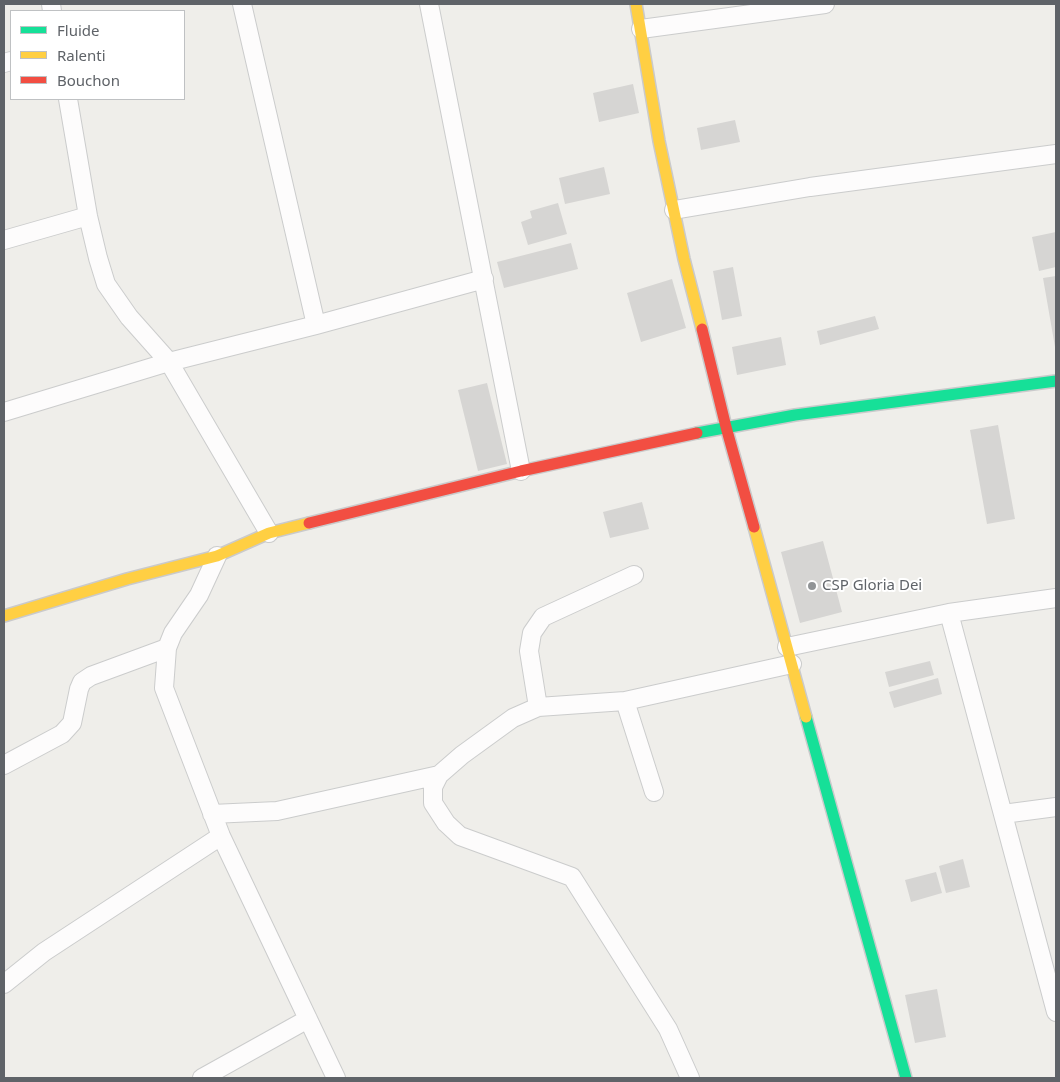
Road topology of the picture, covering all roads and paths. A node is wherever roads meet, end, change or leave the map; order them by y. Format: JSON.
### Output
{"nodes":[{"id":1,"x":242,"y":4,"type":"edge"},
{"id":2,"x":430,"y":4,"type":"edge"},
{"id":3,"x":636,"y":4,"type":"edge"},
{"id":4,"x":825,"y":4,"type":"edge"},
{"id":5,"x":641,"y":29,"type":"junction"},
{"id":6,"x":68,"y":100,"type":"edge"},
{"id":7,"x":1056,"y":154,"type":"edge"},
{"id":8,"x":674,"y":210,"type":"junction"},
{"id":9,"x":88,"y":216,"type":"junction"},
{"id":10,"x":4,"y":240,"type":"edge"},
{"id":11,"x":484,"y":279,"type":"junction"},
{"id":12,"x":316,"y":326,"type":"junction"},
{"id":13,"x":169,"y":362,"type":"junction"},
{"id":14,"x":1056,"y":381,"type":"edge"},
{"id":15,"x":4,"y":412,"type":"edge"},
{"id":16,"x":726,"y":428,"type":"junction"},
{"id":17,"x":521,"y":471,"type":"junction"},
{"id":18,"x":269,"y":533,"type":"junction"},
{"id":19,"x":218,"y":556,"type":"junction"},
{"id":20,"x":634,"y":575,"type":"dead end"},
{"id":21,"x":1056,"y":598,"type":"edge"},
{"id":22,"x":949,"y":613,"type":"junction"},
{"id":23,"x":4,"y":616,"type":"edge"},
{"id":24,"x":787,"y":647,"type":"junction"},
{"id":25,"x":167,"y":648,"type":"junction"},
{"id":26,"x":792,"y":664,"type":"junction"},
{"id":27,"x":625,"y":701,"type":"junction"},
{"id":28,"x":538,"y":707,"type":"junction"},
{"id":29,"x":4,"y":765,"type":"edge"},
{"id":30,"x":440,"y":775,"type":"junction"},
{"id":31,"x":654,"y":792,"type":"dead end"},
{"id":32,"x":1056,"y":807,"type":"edge"},
{"id":33,"x":212,"y":814,"type":"junction"},
{"id":34,"x":1003,"y":814,"type":"junction"},
{"id":35,"x":221,"y":836,"type":"junction"},
{"id":36,"x":4,"y":984,"type":"edge"},
{"id":37,"x":1056,"y":1012,"type":"edge"},
{"id":38,"x":308,"y":1019,"type":"junction"},
{"id":39,"x":202,"y":1078,"type":"edge"},
{"id":40,"x":336,"y":1078,"type":"edge"},
{"id":41,"x":690,"y":1078,"type":"edge"},
{"id":42,"x":906,"y":1078,"type":"edge"}],
"edges":[{"from":1,"to":12,"type":"street"},
{"from":2,"to":11,"type":"street"},
{"from":3,"to":5,"type":"street"},
{"from":4,"to":5,"type":"street"},
{"from":5,"to":8,"type":"street"},
{"from":6,"to":9,"type":"street"},
{"from":7,"to":8,"type":"street"},
{"from":8,"to":16,"type":"street"},
{"from":9,"to":10,"type":"street"},
{"from":9,"to":13,"type":"street"},
{"from":11,"to":12,"type":"street"},
{"from":11,"to":17,"type":"street"},
{"from":12,"to":13,"type":"street"},
{"from":13,"to":15,"type":"street"},
{"from":13,"to":18,"type":"street"},
{"from":14,"to":16,"type":"street"},
{"from":16,"to":17,"type":"street"},
{"from":16,"to":24,"type":"street"},
{"from":17,"to":18,"type":"street"},
{"from":18,"to":19,"type":"street"},
{"from":19,"to":23,"type":"street"},
{"from":19,"to":25,"type":"street"},
{"from":20,"to":28,"type":"street"},
{"from":21,"to":22,"type":"street"},
{"from":22,"to":24,"type":"street"},
{"from":22,"to":34,"type":"street"},
{"from":24,"to":26,"type":"street"},
{"from":25,"to":29,"type":"street"},
{"from":25,"to":33,"type":"street"},
{"from":26,"to":27,"type":"street"},
{"from":26,"to":42,"type":"street"},
{"from":27,"to":28,"type":"street"},
{"from":27,"to":31,"type":"street"},
{"from":28,"to":30,"type":"street"},
{"from":30,"to":33,"type":"street"},
{"from":30,"to":41,"type":"street"},
{"from":32,"to":34,"type":"street"},
{"from":33,"to":35,"type":"street"},
{"from":34,"to":37,"type":"street"},
{"from":35,"to":36,"type":"street"},
{"from":35,"to":38,"type":"street"},
{"from":38,"to":39,"type":"street"},
{"from":38,"to":40,"type":"street"}]}
